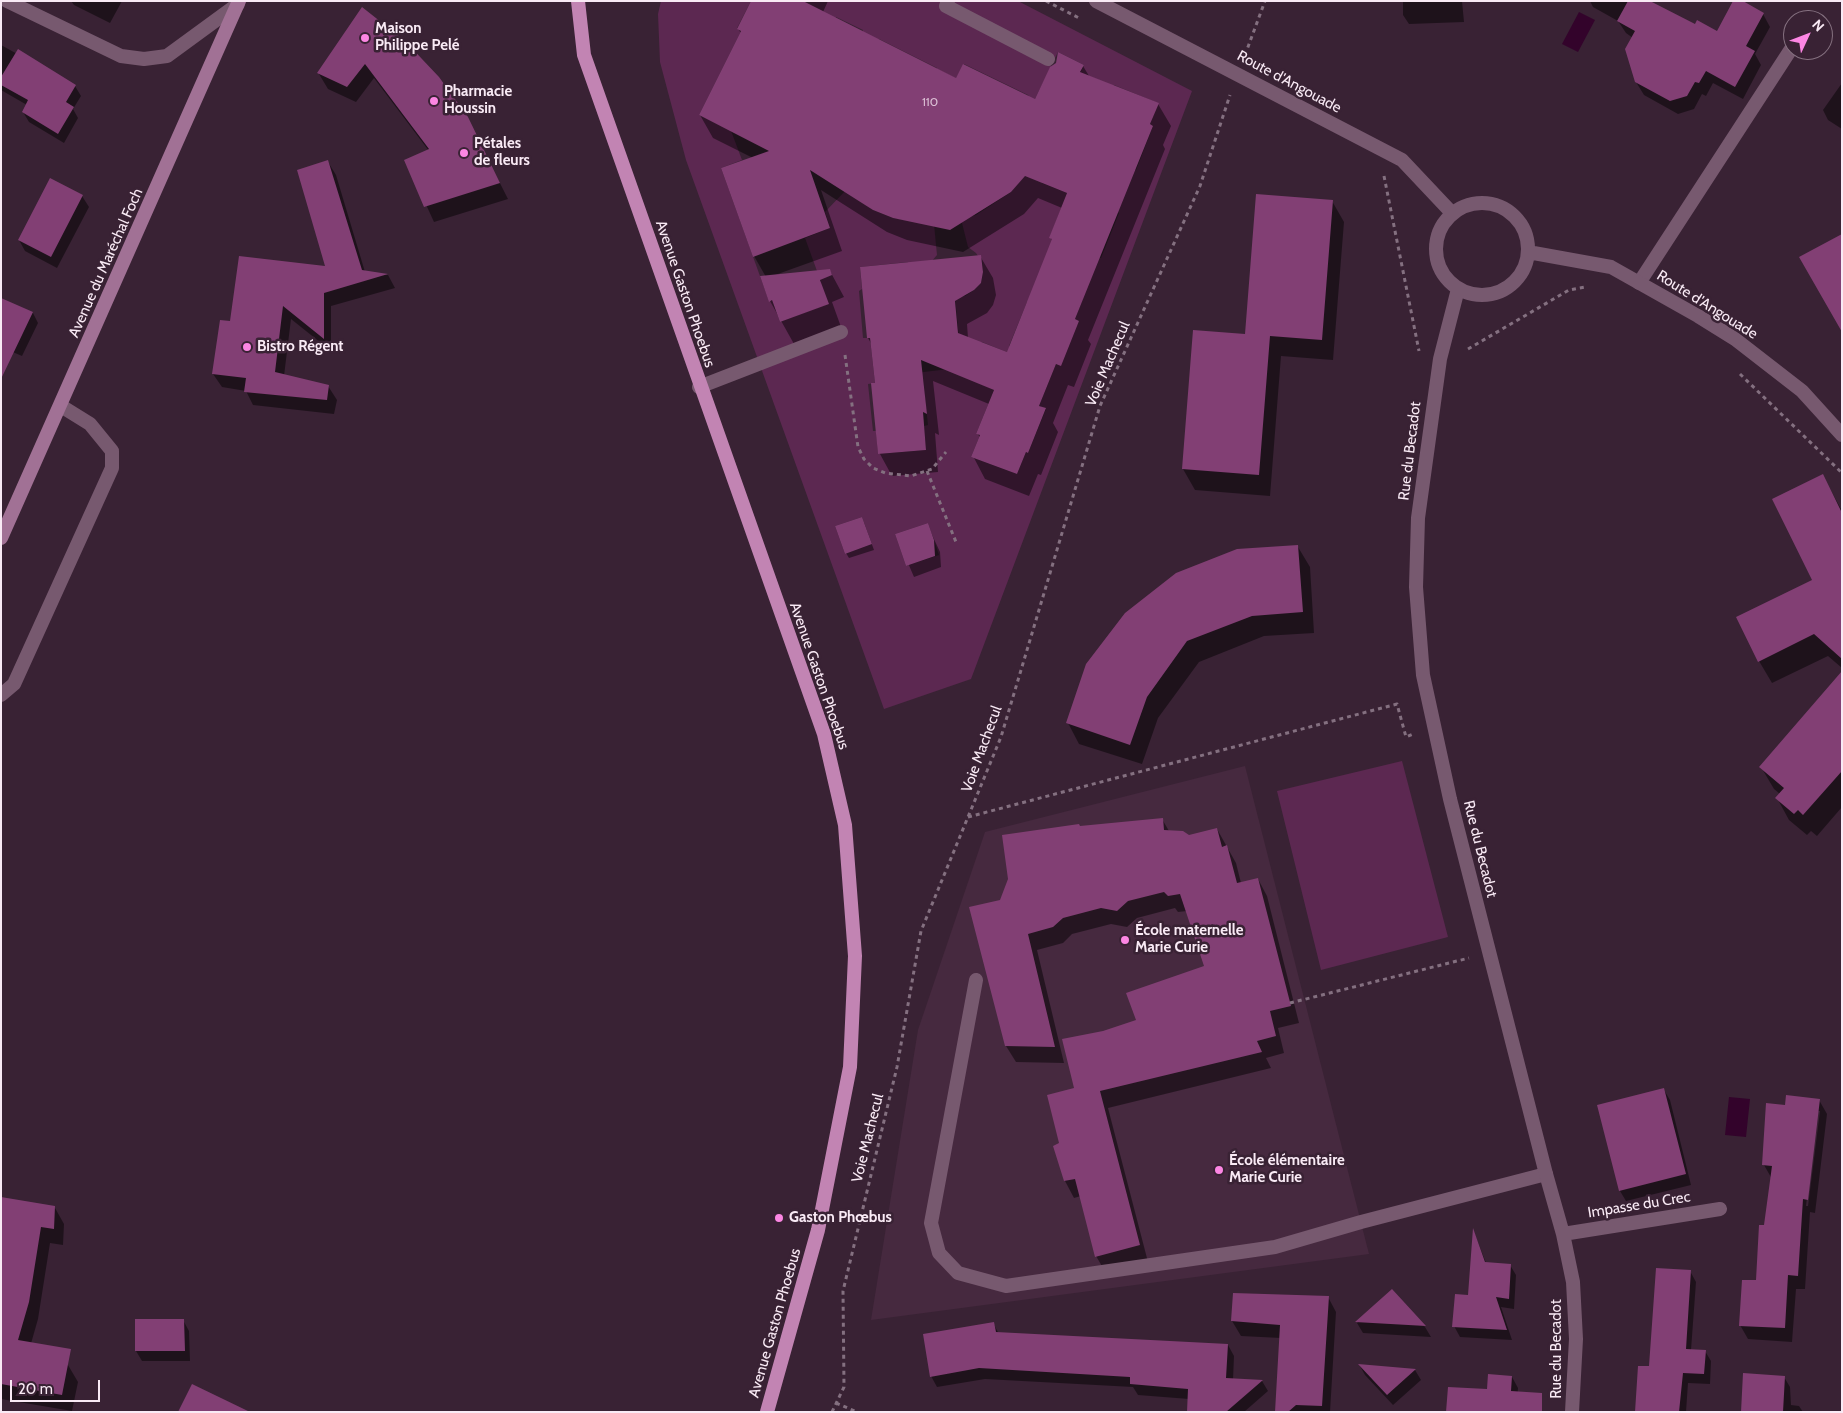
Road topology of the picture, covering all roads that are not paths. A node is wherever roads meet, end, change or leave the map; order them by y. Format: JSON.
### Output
{"nodes":[{"id":1,"x":7,"y":1,"type":"edge"},
{"id":2,"x":578,"y":1,"type":"edge"},
{"id":3,"x":1096,"y":1,"type":"edge"},
{"id":4,"x":239,"y":3,"type":"edge"},
{"id":5,"x":944,"y":3,"type":"edge"},
{"id":6,"x":1048,"y":58,"type":"dead end"},
{"id":7,"x":1784,"y":60,"type":"edge"},
{"id":8,"x":1452,"y":212,"type":"junction"},
{"id":9,"x":1528,"y":252,"type":"junction"},
{"id":10,"x":1639,"y":283,"type":"junction"},
{"id":11,"x":1458,"y":289,"type":"junction"},
{"id":12,"x":842,"y":332,"type":"road end"},
{"id":13,"x":699,"y":386,"type":"junction"},
{"id":14,"x":60,"y":406,"type":"junction"},
{"id":15,"x":1842,"y":435,"type":"edge"},
{"id":16,"x":1,"y":538,"type":"edge"},
{"id":17,"x":1,"y":695,"type":"edge"},
{"id":18,"x":976,"y":980,"type":"dead end"},
{"id":19,"x":1546,"y":1174,"type":"junction"},
{"id":20,"x":1720,"y":1209,"type":"dead end"},
{"id":21,"x":1563,"y":1234,"type":"junction"},
{"id":22,"x":767,"y":1412,"type":"edge"},
{"id":23,"x":1572,"y":1412,"type":"edge"}],
"edges":[{"from":1,"to":4,"type":"street"},
{"from":2,"to":13,"type":"main road","name":"Avenue Gaston Phoebus"},
{"from":3,"to":8,"type":"street","name":"Route d'Angouade"},
{"from":4,"to":14,"type":"main road","name":"Avenue du Maréchal Foch"},
{"from":5,"to":6,"type":"street"},
{"from":7,"to":10,"type":"street"},
{"from":8,"to":9,"type":"street"},
{"from":8,"to":11,"type":"street"},
{"from":9,"to":10,"type":"street","name":"Route d'Angouade"},
{"from":9,"to":11,"type":"street"},
{"from":10,"to":15,"type":"street","name":"Route d'Angouade"},
{"from":11,"to":19,"type":"street","name":"Rue du Becadot"},
{"from":12,"to":13,"type":"street"},
{"from":13,"to":22,"type":"main road","name":"Avenue Gaston Phoebus"},
{"from":14,"to":16,"type":"main road","name":"Avenue du Maréchal Foch"},
{"from":14,"to":17,"type":"street"},
{"from":18,"to":19,"type":"street"},
{"from":19,"to":21,"type":"street","name":"Rue du Becadot"},
{"from":20,"to":21,"type":"street","name":"Impasse du Crec"},
{"from":21,"to":23,"type":"street","name":"Rue du Becadot"}]}
